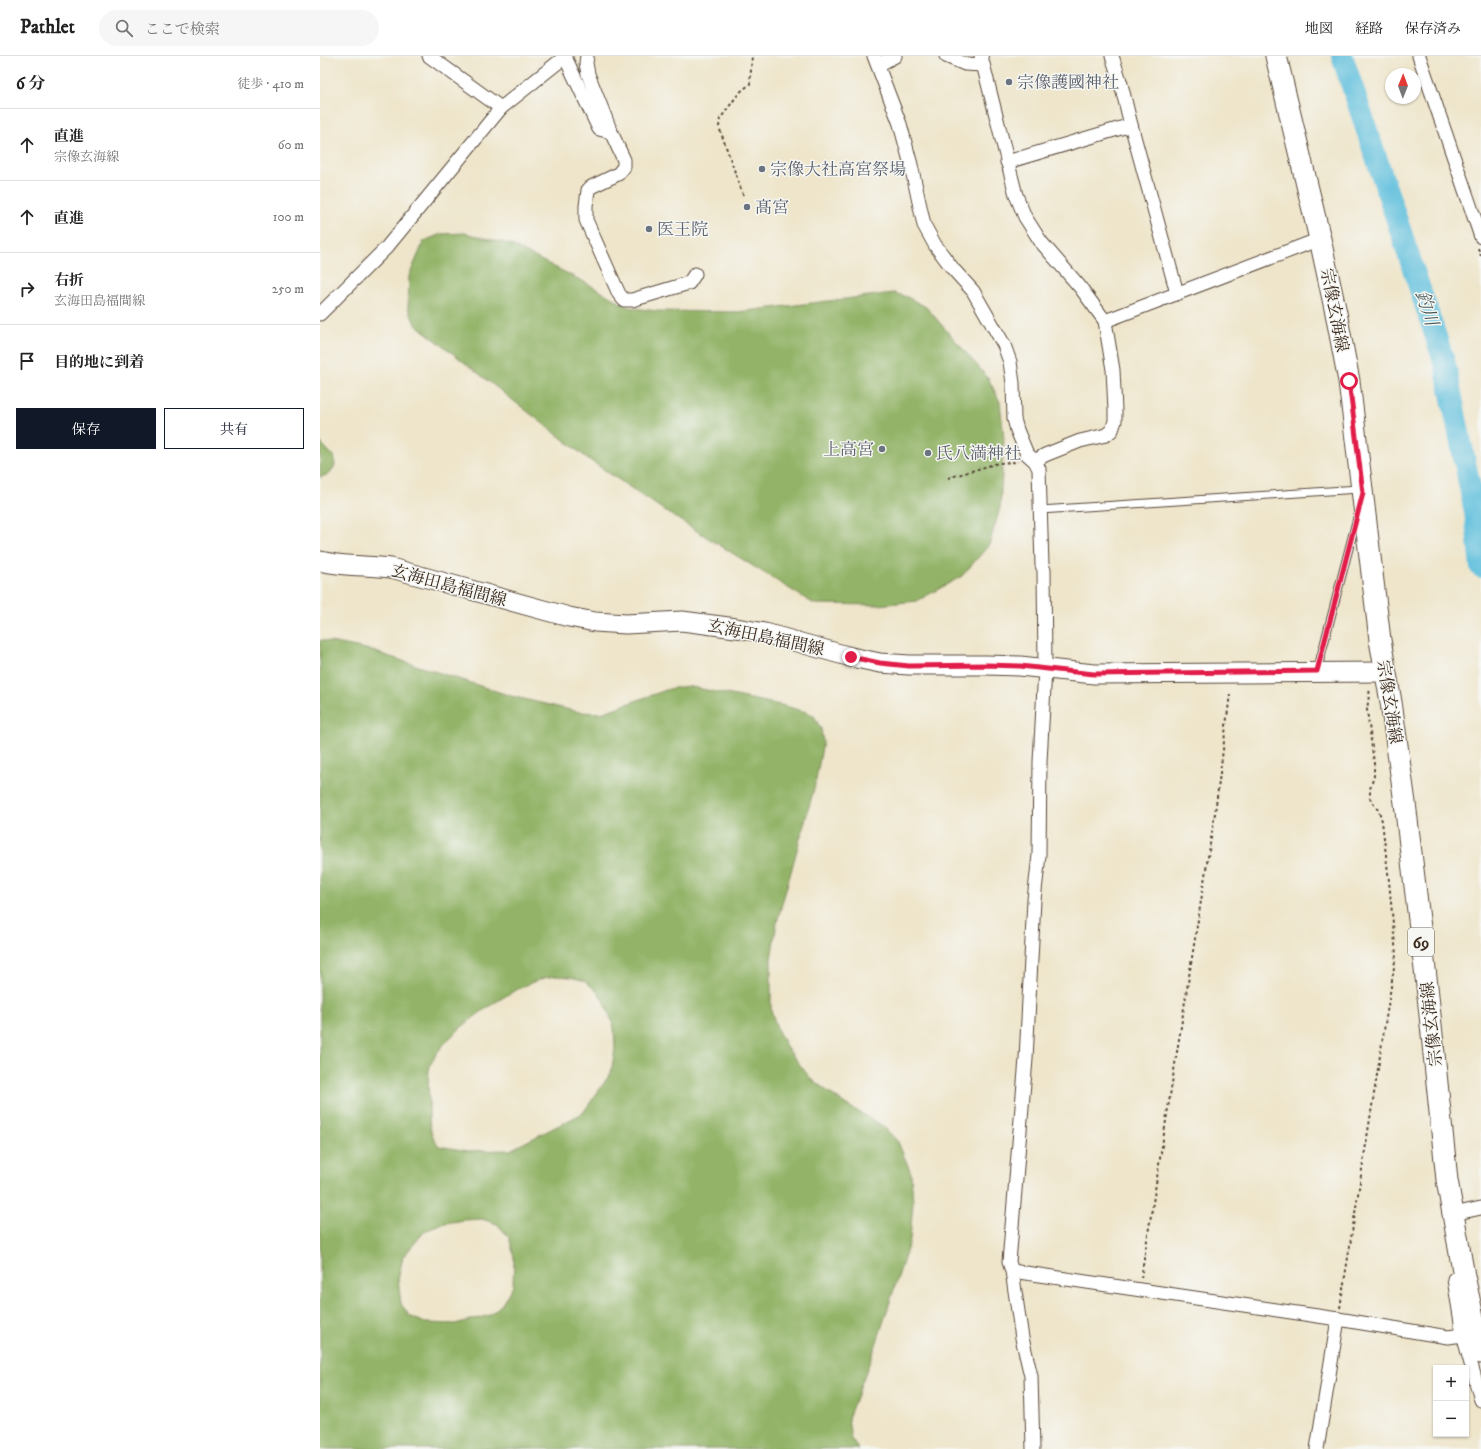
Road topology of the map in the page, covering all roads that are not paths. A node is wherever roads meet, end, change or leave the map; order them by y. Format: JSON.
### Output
{"nodes":[{"id":1,"x":429,"y":56,"type":"edge"},
{"id":2,"x":566,"y":56,"type":"edge"},
{"id":3,"x":588,"y":56,"type":"edge"},
{"id":4,"x":895,"y":56,"type":"edge"},
{"id":5,"x":946,"y":56,"type":"edge"},
{"id":6,"x":1112,"y":56,"type":"edge"},
{"id":7,"x":1276,"y":56,"type":"edge"},
{"id":8,"x":1420,"y":56,"type":"edge"},
{"id":9,"x":876,"y":61,"type":"edge"},
{"id":10,"x":982,"y":61,"type":"edge"},
{"id":11,"x":501,"y":108,"type":"junction"},
{"id":12,"x":1131,"y":125,"type":"junction"},
{"id":13,"x":611,"y":132,"type":"junction"},
{"id":14,"x":1006,"y":162,"type":"junction"},
{"id":15,"x":1481,"y":237,"type":"edge"},
{"id":16,"x":1320,"y":239,"type":"junction"},
{"id":17,"x":695,"y":274,"type":"dead end"},
{"id":18,"x":1177,"y":293,"type":"junction"},
{"id":19,"x":320,"y":314,"type":"edge"},
{"id":20,"x":1105,"y":321,"type":"junction"},
{"id":21,"x":1035,"y":461,"type":"junction"},
{"id":22,"x":1363,"y":491,"type":"junction"},
{"id":23,"x":1040,"y":510,"type":"junction"},
{"id":24,"x":320,"y":561,"type":"edge"},
{"id":25,"x":1045,"y":668,"type":"junction"},
{"id":26,"x":1317,"y":671,"type":"junction"},
{"id":27,"x":1380,"y":672,"type":"junction"},
{"id":28,"x":1481,"y":1208,"type":"edge"},
{"id":29,"x":1459,"y":1212,"type":"junction"},
{"id":30,"x":1012,"y":1271,"type":"junction"},
{"id":31,"x":1464,"y":1276,"type":"junction"},
{"id":32,"x":1338,"y":1319,"type":"junction"},
{"id":33,"x":1463,"y":1335,"type":"junction"},
{"id":34,"x":1481,"y":1352,"type":"edge"},
{"id":35,"x":1481,"y":1400,"type":"edge"},
{"id":36,"x":1034,"y":1449,"type":"edge"},
{"id":37,"x":1317,"y":1449,"type":"edge"}],
"edges":[{"from":1,"to":11,"type":"street"},
{"from":2,"to":11,"type":"street"},
{"from":2,"to":13,"type":"street"},
{"from":3,"to":13,"type":"street"},
{"from":4,"to":9,"type":"street"},
{"from":5,"to":10,"type":"street"},
{"from":6,"to":12,"type":"street"},
{"from":7,"to":16,"type":"main road","name":"宗像玄海線","number":"69"},
{"from":8,"to":15,"type":"street"},
{"from":9,"to":21,"type":"street"},
{"from":10,"to":14,"type":"street"},
{"from":11,"to":19,"type":"street"},
{"from":12,"to":14,"type":"street"},
{"from":12,"to":18,"type":"street"},
{"from":13,"to":17,"type":"street"},
{"from":14,"to":20,"type":"street"},
{"from":16,"to":18,"type":"street"},
{"from":16,"to":22,"type":"main road","name":"宗像玄海線","number":"69"},
{"from":18,"to":20,"type":"street"},
{"from":20,"to":21,"type":"street"},
{"from":21,"to":23,"type":"street"},
{"from":22,"to":23,"type":"lane"},
{"from":22,"to":26,"type":"lane"},
{"from":22,"to":27,"type":"main road","name":"宗像玄海線","number":"69"},
{"from":23,"to":25,"type":"street"},
{"from":24,"to":25,"type":"main road","name":"玄海田島福間線"},
{"from":25,"to":26,"type":"main road","name":"玄海田島福間線"},
{"from":25,"to":30,"type":"street"},
{"from":26,"to":27,"type":"main road","name":"玄海田島福間線"},
{"from":27,"to":29,"type":"main road","name":"宗像玄海線","number":"69"},
{"from":28,"to":29,"type":"street"},
{"from":29,"to":31,"type":"main road","name":"宗像玄海線","number":"69"},
{"from":30,"to":32,"type":"street"},
{"from":30,"to":36,"type":"street"},
{"from":31,"to":33,"type":"street"},
{"from":31,"to":34,"type":"main road","name":"宗像玄海線","number":"69"},
{"from":32,"to":33,"type":"street"},
{"from":32,"to":37,"type":"street"},
{"from":33,"to":35,"type":"street"}]}
